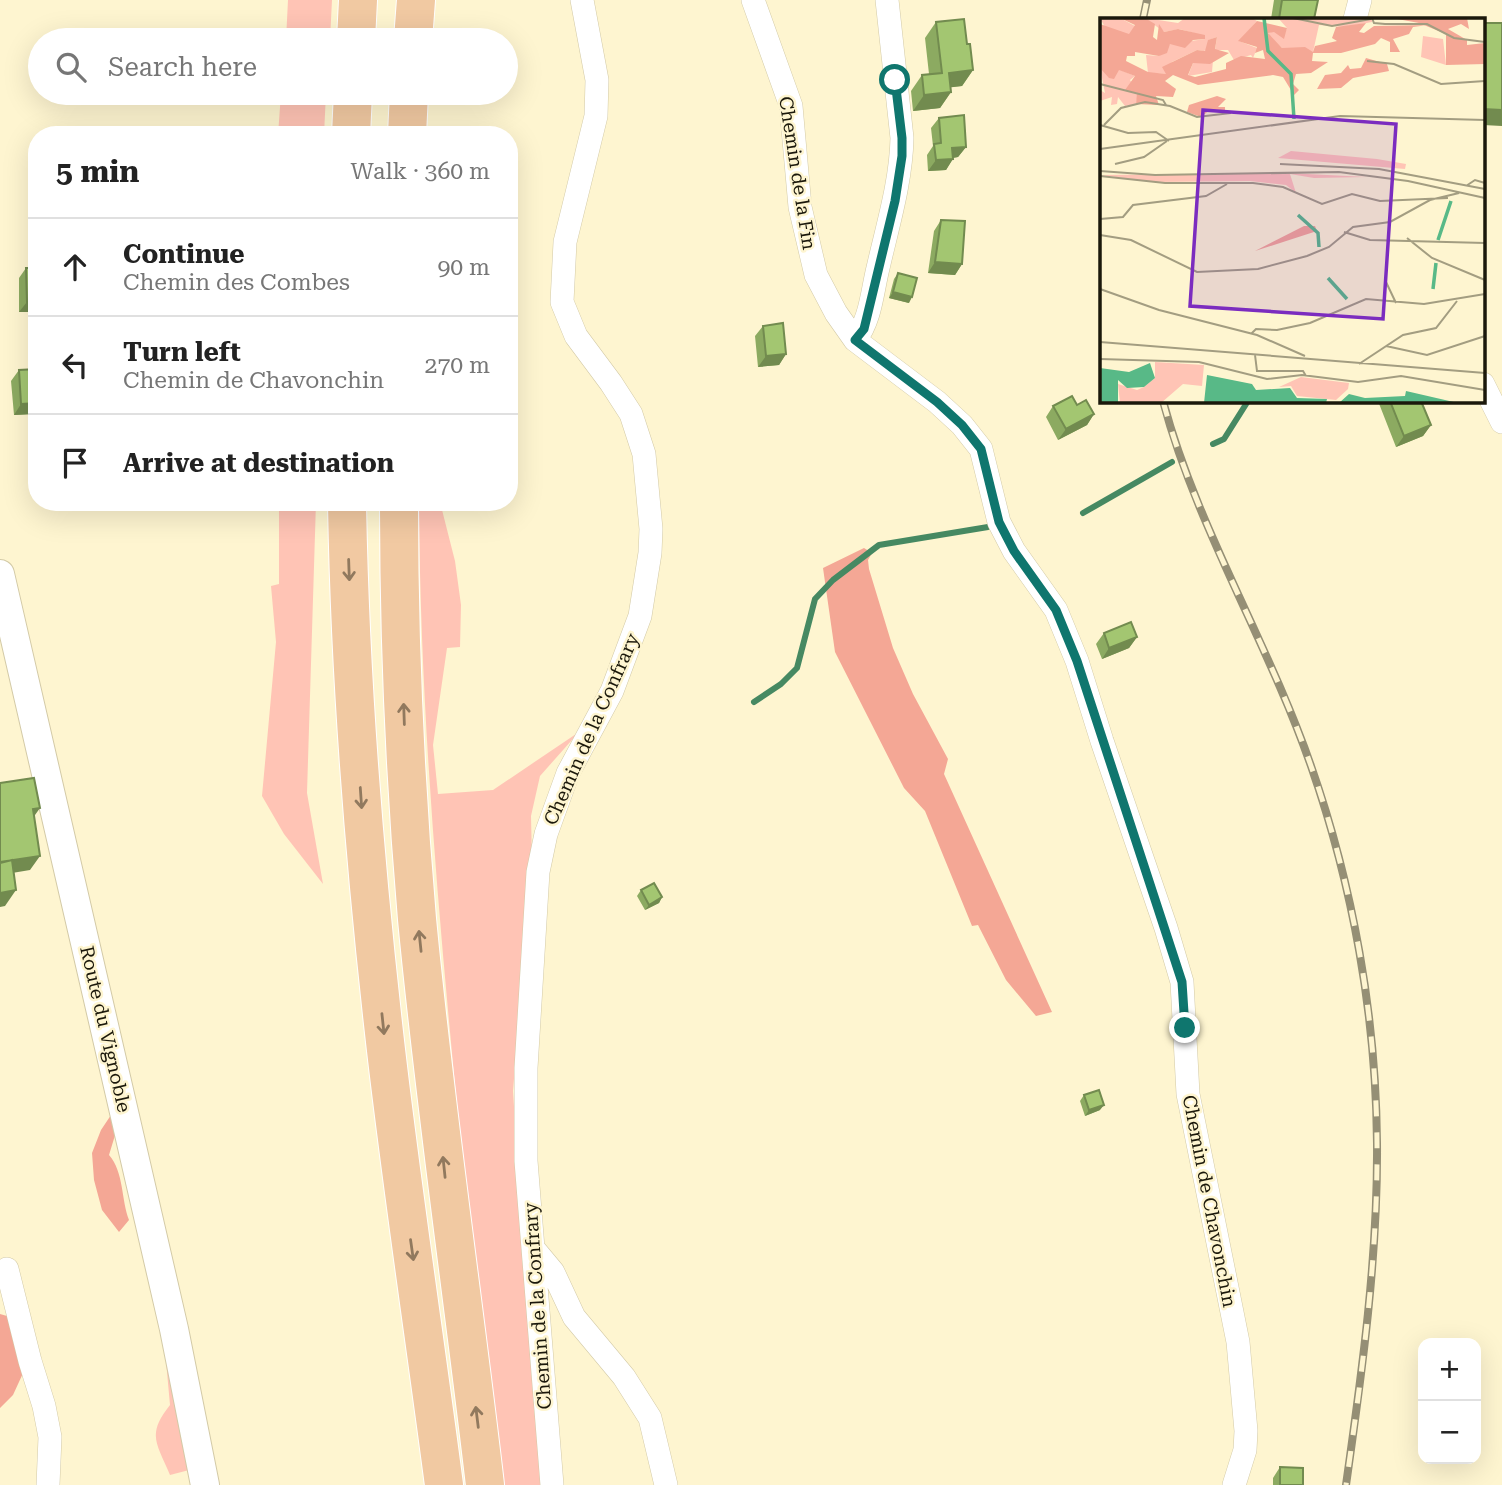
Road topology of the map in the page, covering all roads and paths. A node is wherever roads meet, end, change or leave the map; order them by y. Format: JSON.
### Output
{"nodes":[{"id":1,"x":358,"y":0,"type":"edge"},
{"id":2,"x":416,"y":0,"type":"edge"},
{"id":3,"x":582,"y":0,"type":"edge"},
{"id":4,"x":753,"y":0,"type":"edge"},
{"id":5,"x":887,"y":0,"type":"edge"},
{"id":6,"x":1360,"y":0,"type":"edge"},
{"id":7,"x":1355,"y":18,"type":"edge"},
{"id":8,"x":357,"y":28,"type":"edge"},
{"id":9,"x":414,"y":28,"type":"edge"},
{"id":10,"x":352,"y":105,"type":"edge"},
{"id":11,"x":408,"y":105,"type":"edge"},
{"id":12,"x":351,"y":126,"type":"edge"},
{"id":13,"x":407,"y":126,"type":"edge"},
{"id":14,"x":855,"y":340,"type":"junction"},
{"id":15,"x":1484,"y":386,"type":"edge"},
{"id":16,"x":1502,"y":422,"type":"edge"},
{"id":17,"x":347,"y":511,"type":"edge"},
{"id":18,"x":398,"y":511,"type":"edge"},
{"id":19,"x":0,"y":574,"type":"edge"},
{"id":20,"x":533,"y":1248,"type":"junction"},
{"id":21,"x":7,"y":1269,"type":"dead end"},
{"id":22,"x":48,"y":1485,"type":"edge"},
{"id":23,"x":205,"y":1485,"type":"edge"},
{"id":24,"x":444,"y":1485,"type":"edge"},
{"id":25,"x":485,"y":1485,"type":"edge"},
{"id":26,"x":552,"y":1485,"type":"edge"},
{"id":27,"x":666,"y":1485,"type":"edge"},
{"id":28,"x":1234,"y":1485,"type":"edge"}],
"edges":[{"from":1,"to":8,"type":"highway"},
{"from":2,"to":9,"type":"highway"},
{"from":3,"to":20,"type":"street","name":"Chemin de la Confrary"},
{"from":4,"to":14,"type":"street","name":"Chemin de la Fin"},
{"from":5,"to":14,"type":"street"},
{"from":6,"to":7,"type":"street"},
{"from":10,"to":12,"type":"highway"},
{"from":11,"to":13,"type":"highway"},
{"from":14,"to":28,"type":"street","name":"Chemin de Chavonchin"},
{"from":15,"to":16,"type":"street"},
{"from":17,"to":24,"type":"highway","one_way":true},
{"from":25,"to":18,"type":"highway","one_way":true},
{"from":19,"to":23,"type":"street","name":"Route du Vignoble"},
{"from":20,"to":26,"type":"street","name":"Chemin de la Confrary"},
{"from":20,"to":27,"type":"street"},
{"from":21,"to":22,"type":"street"}]}
